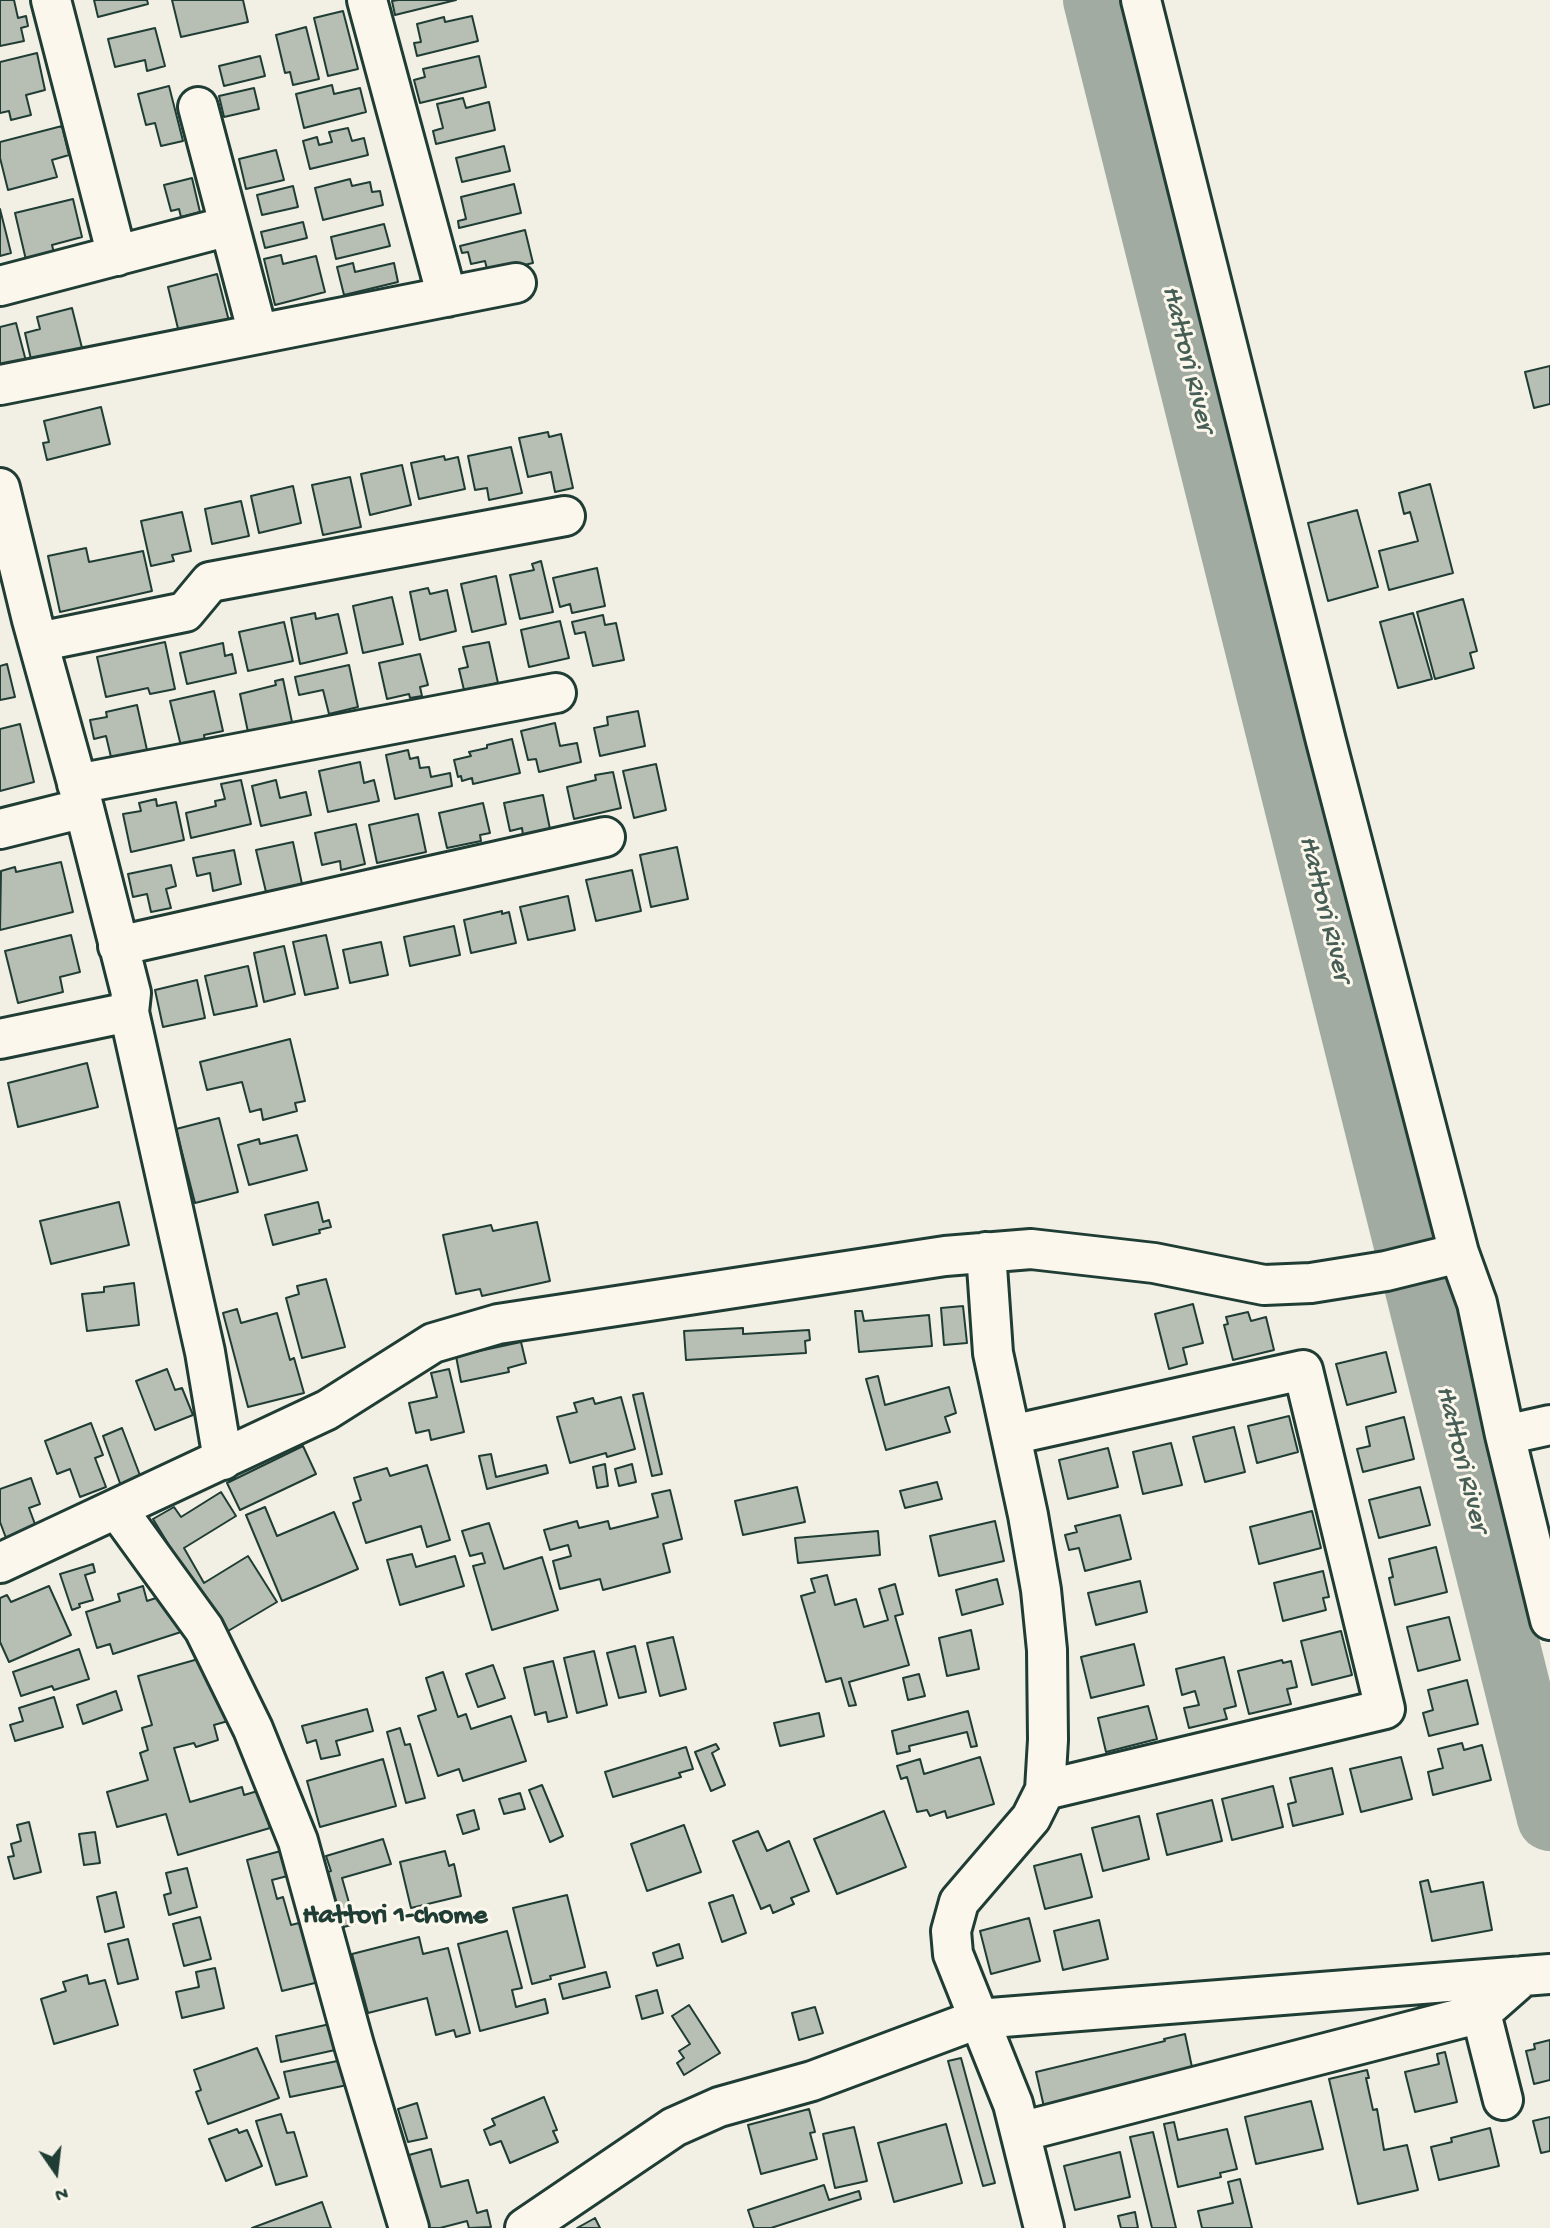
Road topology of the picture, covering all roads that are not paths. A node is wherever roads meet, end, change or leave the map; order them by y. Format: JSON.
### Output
{"nodes":[{"id":1,"x":51,"y":0,"type":"edge"},
{"id":2,"x":367,"y":0,"type":"edge"},
{"id":3,"x":1141,"y":0,"type":"edge"},
{"id":4,"x":198,"y":107,"type":"dead end"},
{"id":5,"x":229,"y":226,"type":"junction"},
{"id":6,"x":117,"y":256,"type":"junction"},
{"id":7,"x":516,"y":283,"type":"dead end"},
{"id":8,"x":0,"y":286,"type":"edge"},
{"id":9,"x":447,"y":297,"type":"junction"},
{"id":10,"x":258,"y":334,"type":"junction"},
{"id":11,"x":0,"y":385,"type":"edge"},
{"id":12,"x":0,"y":488,"type":"edge"},
{"id":13,"x":565,"y":516,"type":"dead end"},
{"id":14,"x":23,"y":630,"type":"edge"},
{"id":15,"x":556,"y":693,"type":"dead end"},
{"id":16,"x":81,"y":796,"type":"junction"},
{"id":17,"x":0,"y":829,"type":"edge"},
{"id":18,"x":605,"y":837,"type":"dead end"},
{"id":19,"x":118,"y":946,"type":"junction"},
{"id":20,"x":128,"y":1012,"type":"junction"},
{"id":21,"x":0,"y":1039,"type":"edge"},
{"id":22,"x":986,"y":1252,"type":"junction"},
{"id":23,"x":1459,"y":1253,"type":"junction"},
{"id":24,"x":1550,"y":1425,"type":"edge"},
{"id":25,"x":1011,"y":1435,"type":"junction"},
{"id":26,"x":1505,"y":1435,"type":"junction"},
{"id":27,"x":223,"y":1460,"type":"junction"},
{"id":28,"x":117,"y":1509,"type":"junction"},
{"id":29,"x":0,"y":1563,"type":"edge"},
{"id":30,"x":1550,"y":1620,"type":"edge"},
{"id":31,"x":1045,"y":1790,"type":"junction"},
{"id":32,"x":1537,"y":1975,"type":"edge"},
{"id":33,"x":1481,"y":2014,"type":"junction"},
{"id":34,"x":978,"y":2019,"type":"junction"},
{"id":35,"x":1503,"y":2100,"type":"dead end"},
{"id":36,"x":1020,"y":2132,"type":"junction"},
{"id":37,"x":410,"y":2228,"type":"edge"},
{"id":38,"x":525,"y":2228,"type":"edge"},
{"id":39,"x":1044,"y":2228,"type":"edge"}],
"edges":[{"from":1,"to":6,"type":"street"},
{"from":2,"to":9,"type":"street"},
{"from":3,"to":23,"type":"street"},
{"from":4,"to":5,"type":"street"},
{"from":5,"to":6,"type":"street"},
{"from":5,"to":10,"type":"street"},
{"from":6,"to":8,"type":"street"},
{"from":7,"to":9,"type":"street"},
{"from":9,"to":10,"type":"street"},
{"from":10,"to":11,"type":"street"},
{"from":12,"to":14,"type":"street"},
{"from":13,"to":14,"type":"street"},
{"from":14,"to":16,"type":"street"},
{"from":15,"to":16,"type":"street"},
{"from":16,"to":17,"type":"street"},
{"from":16,"to":19,"type":"street"},
{"from":18,"to":19,"type":"street"},
{"from":19,"to":20,"type":"street"},
{"from":20,"to":21,"type":"street"},
{"from":20,"to":27,"type":"street"},
{"from":22,"to":23,"type":"street"},
{"from":22,"to":25,"type":"street"},
{"from":22,"to":27,"type":"street"},
{"from":23,"to":26,"type":"street"},
{"from":24,"to":26,"type":"street"},
{"from":25,"to":31,"type":"street"},
{"from":25,"to":31,"type":"street"},
{"from":26,"to":30,"type":"street"},
{"from":27,"to":28,"type":"street"},
{"from":28,"to":29,"type":"street"},
{"from":28,"to":37,"type":"street"},
{"from":31,"to":34,"type":"street"},
{"from":32,"to":33,"type":"street"},
{"from":32,"to":34,"type":"street"},
{"from":33,"to":35,"type":"street"},
{"from":33,"to":36,"type":"street"},
{"from":34,"to":36,"type":"street"},
{"from":34,"to":38,"type":"street"},
{"from":36,"to":39,"type":"street"}]}
